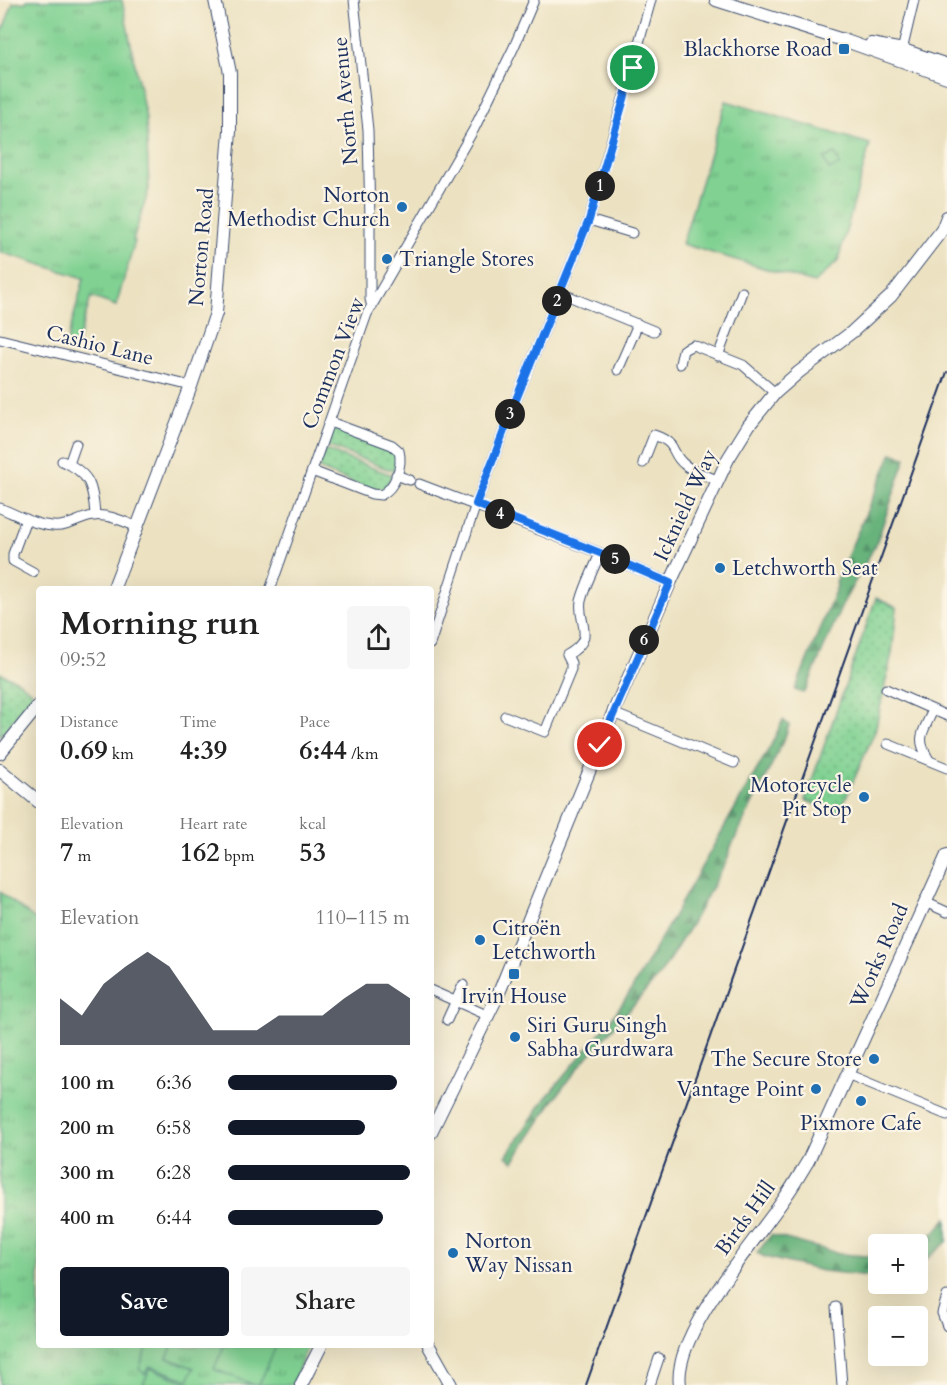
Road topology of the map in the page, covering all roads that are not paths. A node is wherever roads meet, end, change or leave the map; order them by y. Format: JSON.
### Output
{"nodes":[{"id":1,"x":215,"y":0,"type":"edge"},
{"id":2,"x":354,"y":0,"type":"edge"},
{"id":3,"x":534,"y":0,"type":"edge"},
{"id":4,"x":651,"y":0,"type":"edge"},
{"id":5,"x":716,"y":0,"type":"edge"},
{"id":6,"x":914,"y":0,"type":"edge"},
{"id":7,"x":901,"y":55,"type":"junction"},
{"id":8,"x":947,"y":65,"type":"edge"},
{"id":9,"x":947,"y":77,"type":"edge"},
{"id":10,"x":947,"y":217,"type":"edge"},
{"id":11,"x":589,"y":220,"type":"junction"},
{"id":12,"x":632,"y":233,"type":"dead end"},
{"id":13,"x":742,"y":292,"type":"dead end"},
{"id":14,"x":561,"y":293,"type":"junction"},
{"id":15,"x":372,"y":307,"type":"junction"},
{"id":16,"x":638,"y":324,"type":"junction"},
{"id":17,"x":654,"y":331,"type":"dead end"},
{"id":18,"x":0,"y":339,"type":"edge"},
{"id":19,"x":718,"y":356,"type":"junction"},
{"id":20,"x":680,"y":364,"type":"dead end"},
{"id":21,"x":618,"y":370,"type":"dead end"},
{"id":22,"x":191,"y":386,"type":"junction"},
{"id":23,"x":775,"y":393,"type":"junction"},
{"id":24,"x":330,"y":422,"type":"junction"},
{"id":25,"x":76,"y":444,"type":"dead end"},
{"id":26,"x":643,"y":462,"type":"dead end"},
{"id":27,"x":312,"y":471,"type":"junction"},
{"id":28,"x":396,"y":475,"type":"junction"},
{"id":29,"x":716,"y":480,"type":"junction"},
{"id":30,"x":476,"y":504,"type":"junction"},
{"id":31,"x":0,"y":508,"type":"edge"},
{"id":32,"x":95,"y":515,"type":"junction"},
{"id":33,"x":26,"y":519,"type":"junction"},
{"id":34,"x":138,"y":527,"type":"junction"},
{"id":35,"x":600,"y":553,"type":"junction"},
{"id":36,"x":33,"y":572,"type":"dead end"},
{"id":37,"x":670,"y":583,"type":"junction"},
{"id":38,"x":115,"y":586,"type":"edge"},
{"id":39,"x":271,"y":586,"type":"edge"},
{"id":40,"x":434,"y":632,"type":"edge"},
{"id":41,"x":886,"y":689,"type":"dead end"},
{"id":42,"x":36,"y":709,"type":"edge"},
{"id":43,"x":933,"y":710,"type":"junction"},
{"id":44,"x":613,"y":713,"type":"junction"},
{"id":45,"x":505,"y":716,"type":"dead end"},
{"id":46,"x":947,"y":716,"type":"edge"},
{"id":47,"x":888,"y":744,"type":"dead end"},
{"id":48,"x":0,"y":753,"type":"edge"},
{"id":49,"x":929,"y":760,"type":"junction"},
{"id":50,"x":734,"y":763,"type":"dead end"},
{"id":51,"x":947,"y":768,"type":"edge"},
{"id":52,"x":0,"y":770,"type":"edge"},
{"id":53,"x":36,"y":800,"type":"edge"},
{"id":54,"x":947,"y":855,"type":"edge"},
{"id":55,"x":926,"y":902,"type":"junction"},
{"id":56,"x":947,"y":912,"type":"edge"},
{"id":57,"x":463,"y":985,"type":"dead end"},
{"id":58,"x":434,"y":992,"type":"edge"},
{"id":59,"x":455,"y":1001,"type":"junction"},
{"id":60,"x":489,"y":1016,"type":"junction"},
{"id":61,"x":447,"y":1020,"type":"dead end"},
{"id":62,"x":847,"y":1074,"type":"junction"},
{"id":63,"x":947,"y":1115,"type":"edge"},
{"id":64,"x":434,"y":1126,"type":"edge"},
{"id":65,"x":947,"y":1296,"type":"edge"},
{"id":66,"x":836,"y":1307,"type":"dead end"},
{"id":67,"x":947,"y":1326,"type":"edge"},
{"id":68,"x":320,"y":1348,"type":"edge"},
{"id":69,"x":430,"y":1348,"type":"edge"},
{"id":70,"x":659,"y":1358,"type":"dead end"},
{"id":71,"x":301,"y":1385,"type":"edge"},
{"id":72,"x":451,"y":1385,"type":"edge"},
{"id":73,"x":650,"y":1385,"type":"edge"},
{"id":74,"x":680,"y":1385,"type":"edge"},
{"id":75,"x":842,"y":1385,"type":"edge"}],
"edges":[{"from":1,"to":22,"type":"street","name":"Norton Road"},
{"from":2,"to":15,"type":"street","name":"North Avenue"},
{"from":3,"to":15,"type":"street","name":"Common View"},
{"from":4,"to":11,"type":"street"},
{"from":5,"to":7,"type":"street"},
{"from":6,"to":7,"type":"street"},
{"from":7,"to":8,"type":"street"},
{"from":7,"to":9,"type":"street"},
{"from":10,"to":23,"type":"street","name":"Icknield Way"},
{"from":11,"to":12,"type":"street"},
{"from":11,"to":14,"type":"street"},
{"from":13,"to":19,"type":"street"},
{"from":14,"to":16,"type":"street"},
{"from":14,"to":30,"type":"street"},
{"from":15,"to":24,"type":"street","name":"Common View"},
{"from":16,"to":17,"type":"street"},
{"from":16,"to":21,"type":"street"},
{"from":18,"to":22,"type":"street","name":"Cashio Lane"},
{"from":19,"to":20,"type":"street"},
{"from":19,"to":23,"type":"street"},
{"from":22,"to":34,"type":"street","name":"Norton Road"},
{"from":23,"to":29,"type":"street","name":"Icknield Way"},
{"from":24,"to":27,"type":"street","name":"Common View"},
{"from":24,"to":28,"type":"street"},
{"from":25,"to":32,"type":"street"},
{"from":26,"to":29,"type":"street"},
{"from":27,"to":28,"type":"street"},
{"from":27,"to":39,"type":"street","name":"Common View"},
{"from":28,"to":30,"type":"street"},
{"from":29,"to":37,"type":"street","name":"Icknield Way"},
{"from":30,"to":35,"type":"street"},
{"from":30,"to":40,"type":"street"},
{"from":31,"to":33,"type":"street"},
{"from":32,"to":33,"type":"street"},
{"from":32,"to":34,"type":"street"},
{"from":33,"to":36,"type":"street"},
{"from":34,"to":38,"type":"street","name":"Norton Road"},
{"from":35,"to":37,"type":"street"},
{"from":35,"to":45,"type":"street"},
{"from":37,"to":44,"type":"street","name":"Icknield Way"},
{"from":41,"to":43,"type":"street"},
{"from":42,"to":48,"type":"street"},
{"from":43,"to":46,"type":"street"},
{"from":43,"to":49,"type":"street"},
{"from":44,"to":50,"type":"street"},
{"from":44,"to":60,"type":"street","name":"Icknield Way"},
{"from":47,"to":49,"type":"street"},
{"from":49,"to":51,"type":"street"},
{"from":52,"to":53,"type":"street"},
{"from":54,"to":55,"type":"street","name":"Works Road"},
{"from":55,"to":56,"type":"street"},
{"from":55,"to":62,"type":"street","name":"Works Road"},
{"from":57,"to":59,"type":"street"},
{"from":58,"to":59,"type":"street"},
{"from":59,"to":60,"type":"street"},
{"from":59,"to":61,"type":"street"},
{"from":60,"to":64,"type":"street","name":"Icknield Way"},
{"from":62,"to":63,"type":"street"},
{"from":62,"to":74,"type":"street","name":"Birds Hill"},
{"from":65,"to":67,"type":"street"},
{"from":66,"to":75,"type":"street"},
{"from":68,"to":71,"type":"street"},
{"from":69,"to":72,"type":"street"},
{"from":70,"to":73,"type":"street"}]}
